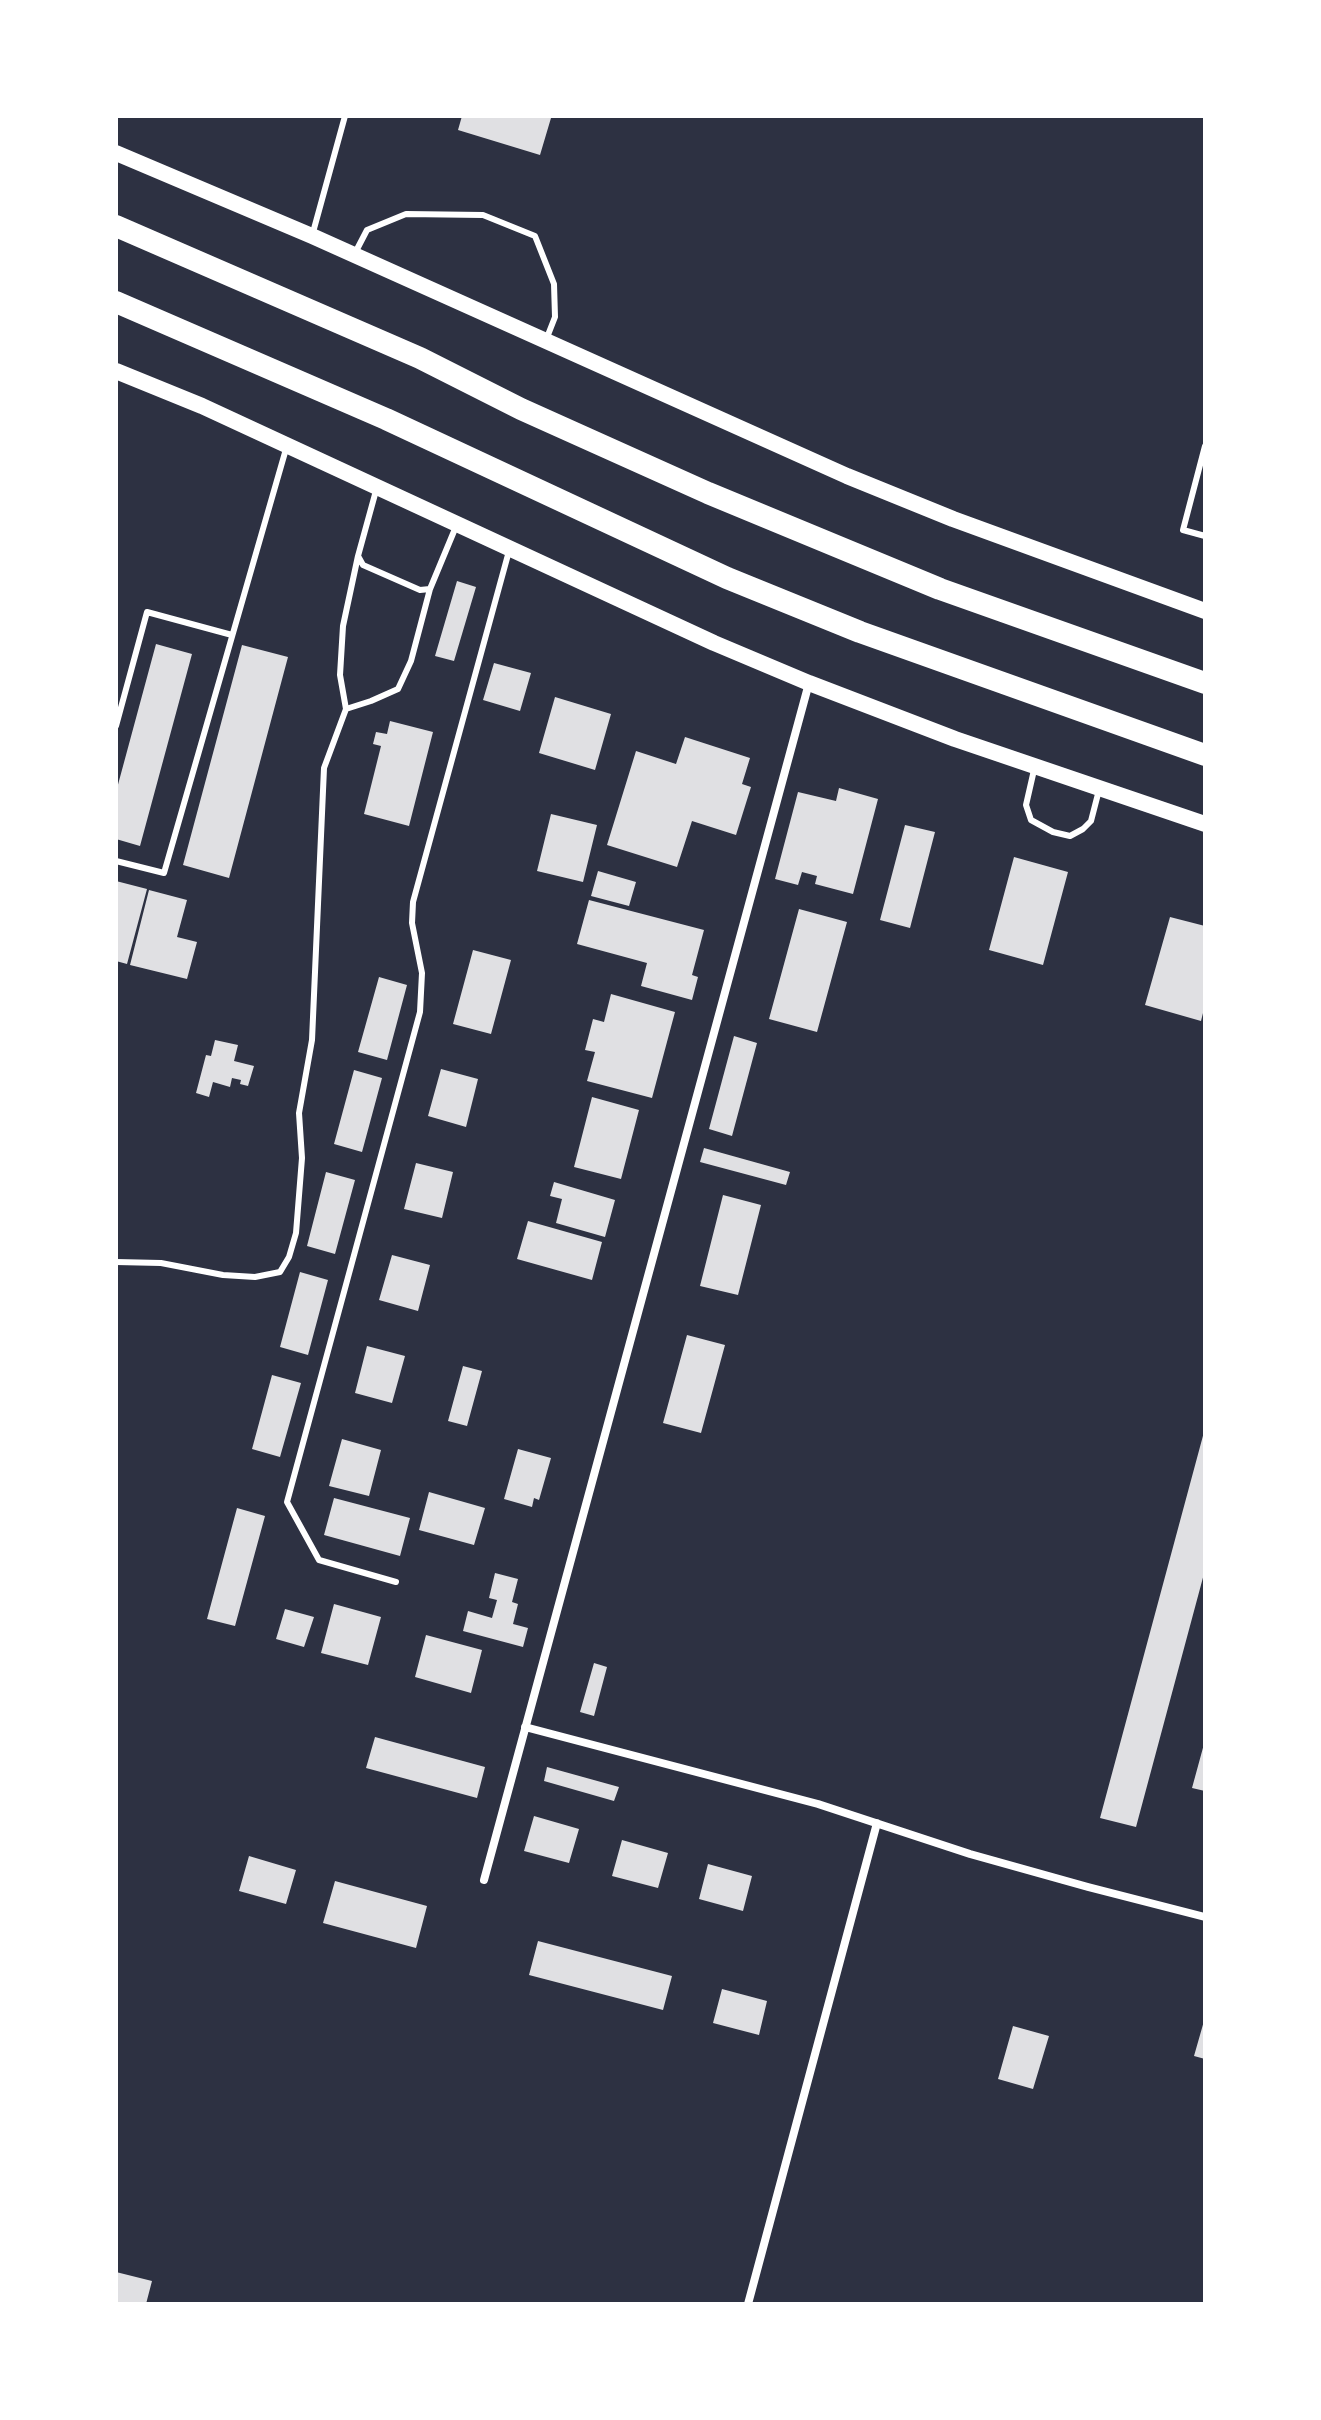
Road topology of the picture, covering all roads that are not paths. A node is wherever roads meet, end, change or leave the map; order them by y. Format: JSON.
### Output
{"nodes":[{"id":1,"x":345,"y":116,"type":"edge"},
{"id":2,"x":116,"y":153,"type":"edge"},
{"id":3,"x":116,"y":226,"type":"edge"},
{"id":4,"x":312,"y":236,"type":"junction"},
{"id":5,"x":354,"y":255,"type":"junction"},
{"id":6,"x":116,"y":302,"type":"edge"},
{"id":7,"x":546,"y":340,"type":"junction"},
{"id":8,"x":116,"y":371,"type":"edge"},
{"id":9,"x":287,"y":445,"type":"junction"},
{"id":10,"x":1205,"y":446,"type":"edge"},
{"id":11,"x":377,"y":487,"type":"junction"},
{"id":12,"x":458,"y":524,"type":"junction"},
{"id":13,"x":1205,"y":536,"type":"edge"},
{"id":14,"x":510,"y":548,"type":"junction"},
{"id":15,"x":358,"y":556,"type":"junction"},
{"id":16,"x":430,"y":589,"type":"junction"},
{"id":17,"x":1205,"y":611,"type":"edge"},
{"id":18,"x":232,"y":635,"type":"junction"},
{"id":19,"x":809,"y":683,"type":"junction"},
{"id":20,"x":1205,"y":683,"type":"edge"},
{"id":21,"x":346,"y":709,"type":"junction"},
{"id":22,"x":116,"y":726,"type":"edge"},
{"id":23,"x":1205,"y":755,"type":"edge"},
{"id":24,"x":1035,"y":765,"type":"junction"},
{"id":25,"x":1100,"y":786,"type":"junction"},
{"id":26,"x":1205,"y":824,"type":"edge"},
{"id":27,"x":116,"y":861,"type":"edge"},
{"id":28,"x":116,"y":1262,"type":"edge"},
{"id":29,"x":396,"y":1582,"type":"dead end"},
{"id":30,"x":525,"y":1727,"type":"junction"},
{"id":31,"x":877,"y":1823,"type":"junction"},
{"id":32,"x":484,"y":1880,"type":"dead end"},
{"id":33,"x":1205,"y":1917,"type":"edge"},
{"id":34,"x":748,"y":2304,"type":"edge"}],
"edges":[{"from":1,"to":4,"type":"lane"},
{"from":2,"to":4,"type":"main road"},
{"from":3,"to":20,"type":"highway"},
{"from":4,"to":5,"type":"main road"},
{"from":5,"to":7,"type":"main road"},
{"from":5,"to":7,"type":"lane"},
{"from":6,"to":23,"type":"highway"},
{"from":7,"to":17,"type":"main road"},
{"from":8,"to":9,"type":"main road"},
{"from":9,"to":11,"type":"main road"},
{"from":9,"to":18,"type":"lane"},
{"from":10,"to":13,"type":"lane"},
{"from":11,"to":12,"type":"main road"},
{"from":11,"to":15,"type":"lane"},
{"from":12,"to":14,"type":"main road"},
{"from":12,"to":16,"type":"lane"},
{"from":14,"to":19,"type":"main road"},
{"from":14,"to":29,"type":"lane"},
{"from":15,"to":16,"type":"lane"},
{"from":15,"to":21,"type":"lane"},
{"from":16,"to":21,"type":"lane"},
{"from":18,"to":22,"type":"lane"},
{"from":18,"to":27,"type":"lane"},
{"from":19,"to":24,"type":"main road"},
{"from":19,"to":30,"type":"street"},
{"from":21,"to":28,"type":"lane"},
{"from":24,"to":25,"type":"main road"},
{"from":24,"to":25,"type":"lane"},
{"from":25,"to":26,"type":"main road"},
{"from":30,"to":31,"type":"street"},
{"from":30,"to":32,"type":"street"},
{"from":31,"to":33,"type":"street"},
{"from":31,"to":34,"type":"street"}]}
